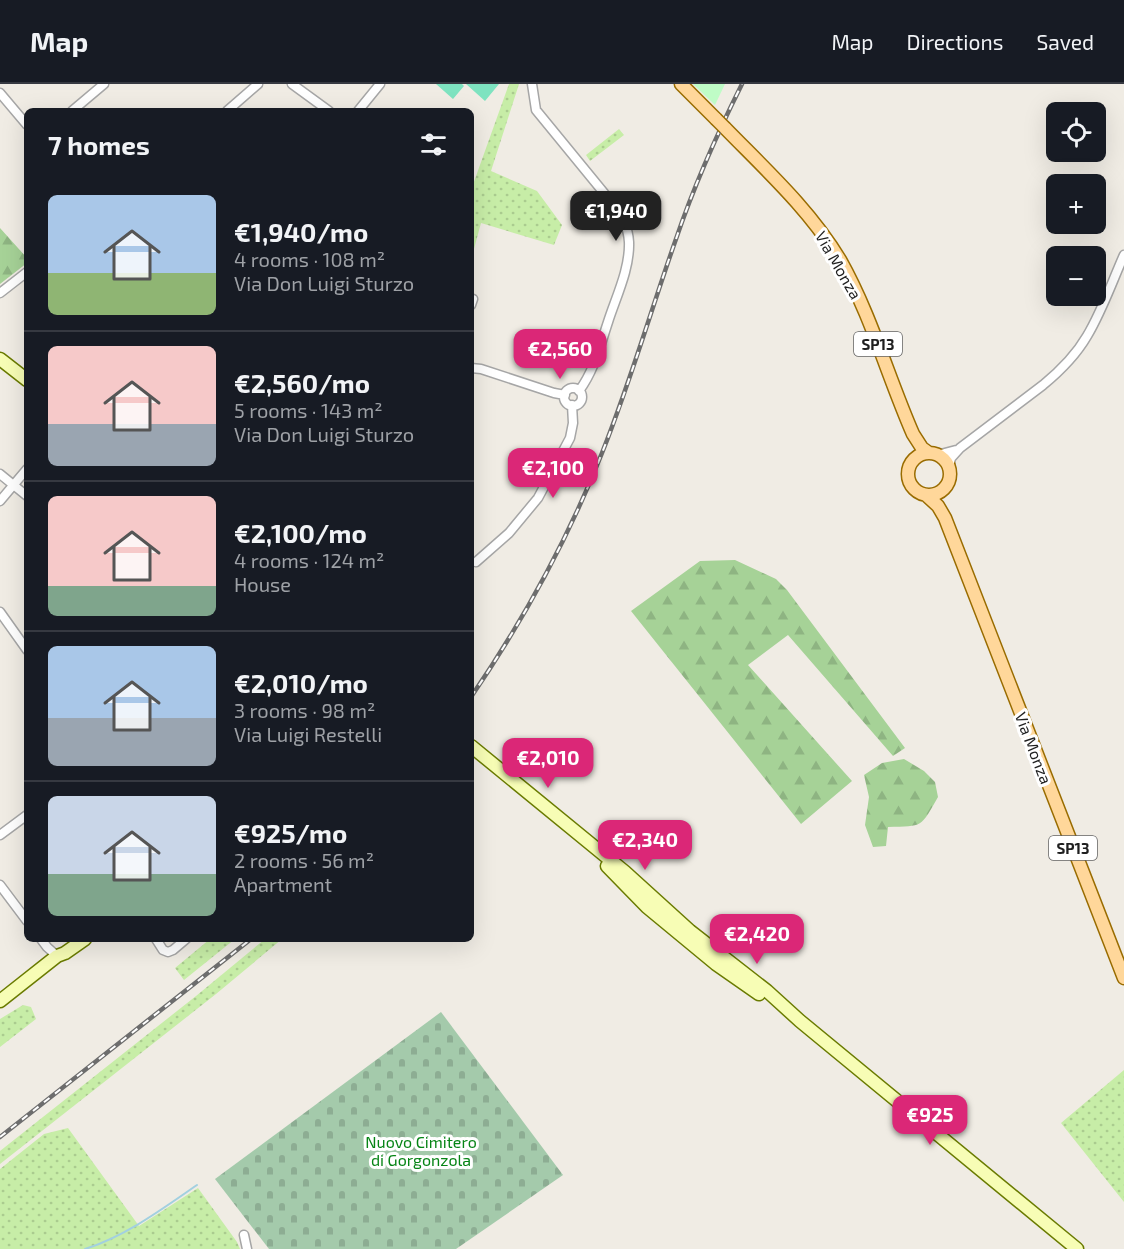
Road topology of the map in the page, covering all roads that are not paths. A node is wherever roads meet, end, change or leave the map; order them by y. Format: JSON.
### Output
{"nodes":[{"id":1,"x":104,"y":84,"type":"edge"},
{"id":2,"x":258,"y":84,"type":"edge"},
{"id":3,"x":292,"y":84,"type":"edge"},
{"id":4,"x":304,"y":84,"type":"edge"},
{"id":5,"x":380,"y":84,"type":"edge"},
{"id":6,"x":532,"y":84,"type":"edge"},
{"id":7,"x":681,"y":84,"type":"edge"},
{"id":8,"x":0,"y":93,"type":"edge"},
{"id":9,"x":311,"y":97,"type":"junction"},
{"id":10,"x":76,"y":108,"type":"edge"},
{"id":11,"x":230,"y":108,"type":"edge"},
{"id":12,"x":322,"y":108,"type":"edge"},
{"id":13,"x":360,"y":108,"type":"edge"},
{"id":14,"x":24,"y":121,"type":"edge"},
{"id":15,"x":1124,"y":255,"type":"edge"},
{"id":16,"x":24,"y":274,"type":"edge"},
{"id":17,"x":0,"y":293,"type":"edge"},
{"id":18,"x":0,"y":359,"type":"edge"},
{"id":19,"x":474,"y":368,"type":"edge"},
{"id":20,"x":24,"y":378,"type":"edge"},
{"id":21,"x":579,"y":391,"type":"junction"},
{"id":22,"x":565,"y":395,"type":"junction"},
{"id":23,"x":572,"y":405,"type":"junction"},
{"id":24,"x":911,"y":429,"type":"junction"},
{"id":25,"x":960,"y":448,"type":"junction"},
{"id":26,"x":933,"y":454,"type":"junction"},
{"id":27,"x":913,"y":461,"type":"junction"},
{"id":28,"x":949,"y":468,"type":"junction"},
{"id":29,"x":24,"y":472,"type":"edge"},
{"id":30,"x":0,"y":474,"type":"edge"},
{"id":31,"x":13,"y":485,"type":"junction"},
{"id":32,"x":944,"y":489,"type":"junction"},
{"id":33,"x":24,"y":494,"type":"edge"},
{"id":34,"x":926,"y":495,"type":"junction"},
{"id":35,"x":0,"y":501,"type":"edge"},
{"id":36,"x":945,"y":518,"type":"junction"},
{"id":37,"x":476,"y":562,"type":"dead end"},
{"id":38,"x":0,"y":612,"type":"edge"},
{"id":39,"x":24,"y":646,"type":"edge"},
{"id":40,"x":474,"y":748,"type":"edge"},
{"id":41,"x":24,"y":816,"type":"edge"},
{"id":42,"x":0,"y":835,"type":"edge"},
{"id":43,"x":0,"y":885,"type":"edge"},
{"id":44,"x":24,"y":917,"type":"edge"},
{"id":45,"x":43,"y":942,"type":"edge"},
{"id":46,"x":70,"y":942,"type":"edge"},
{"id":47,"x":81,"y":942,"type":"edge"},
{"id":48,"x":158,"y":942,"type":"edge"},
{"id":49,"x":182,"y":942,"type":"edge"},
{"id":50,"x":57,"y":956,"type":"junction"},
{"id":51,"x":1124,"y":978,"type":"edge"},
{"id":52,"x":0,"y":1001,"type":"edge"},
{"id":53,"x":244,"y":1234,"type":"dead end"},
{"id":54,"x":247,"y":1249,"type":"edge"},
{"id":55,"x":1077,"y":1249,"type":"edge"}],
"edges":[{"from":1,"to":10,"type":"street"},
{"from":2,"to":11,"type":"street"},
{"from":3,"to":9,"type":"street"},
{"from":4,"to":9,"type":"street"},
{"from":5,"to":13,"type":"street"},
{"from":6,"to":21,"type":"street"},
{"from":7,"to":24,"type":"main road","name":"Via Monza","number":"SP13","bridge":true},
{"from":8,"to":14,"type":"street"},
{"from":9,"to":12,"type":"street"},
{"from":15,"to":25,"type":"street"},
{"from":16,"to":17,"type":"street"},
{"from":18,"to":20,"type":"street"},
{"from":19,"to":22,"type":"street"},
{"from":21,"to":22,"type":"street"},
{"from":21,"to":23,"type":"street"},
{"from":22,"to":23,"type":"street"},
{"from":23,"to":37,"type":"street"},
{"from":24,"to":26,"type":"main road","name":"Via Monza","number":"SP13"},
{"from":24,"to":27,"type":"main road","name":"Via Monza","number":"SP13"},
{"from":25,"to":26,"type":"street"},
{"from":25,"to":28,"type":"street"},
{"from":26,"to":27,"type":"main road"},
{"from":26,"to":28,"type":"main road","name":"Via Monza","number":"SP13"},
{"from":27,"to":34,"type":"main road","name":"Via Monza","number":"SP13"},
{"from":28,"to":32,"type":"main road","name":"Via Monza","number":"SP13"},
{"from":29,"to":31,"type":"street"},
{"from":30,"to":31,"type":"street"},
{"from":31,"to":33,"type":"street"},
{"from":31,"to":35,"type":"street"},
{"from":32,"to":34,"type":"main road"},
{"from":32,"to":36,"type":"main road","name":"Via Monza","number":"SP13"},
{"from":34,"to":36,"type":"main road","name":"Via Monza","number":"SP13"},
{"from":36,"to":51,"type":"main road","name":"Via Monza","number":"SP13"},
{"from":38,"to":39,"type":"street"},
{"from":40,"to":55,"type":"street"},
{"from":41,"to":42,"type":"street"},
{"from":43,"to":44,"type":"street"},
{"from":45,"to":50,"type":"street"},
{"from":46,"to":50,"type":"street"},
{"from":47,"to":50,"type":"street"},
{"from":48,"to":49,"type":"street"},
{"from":50,"to":52,"type":"street"},
{"from":53,"to":54,"type":"street"}]}
